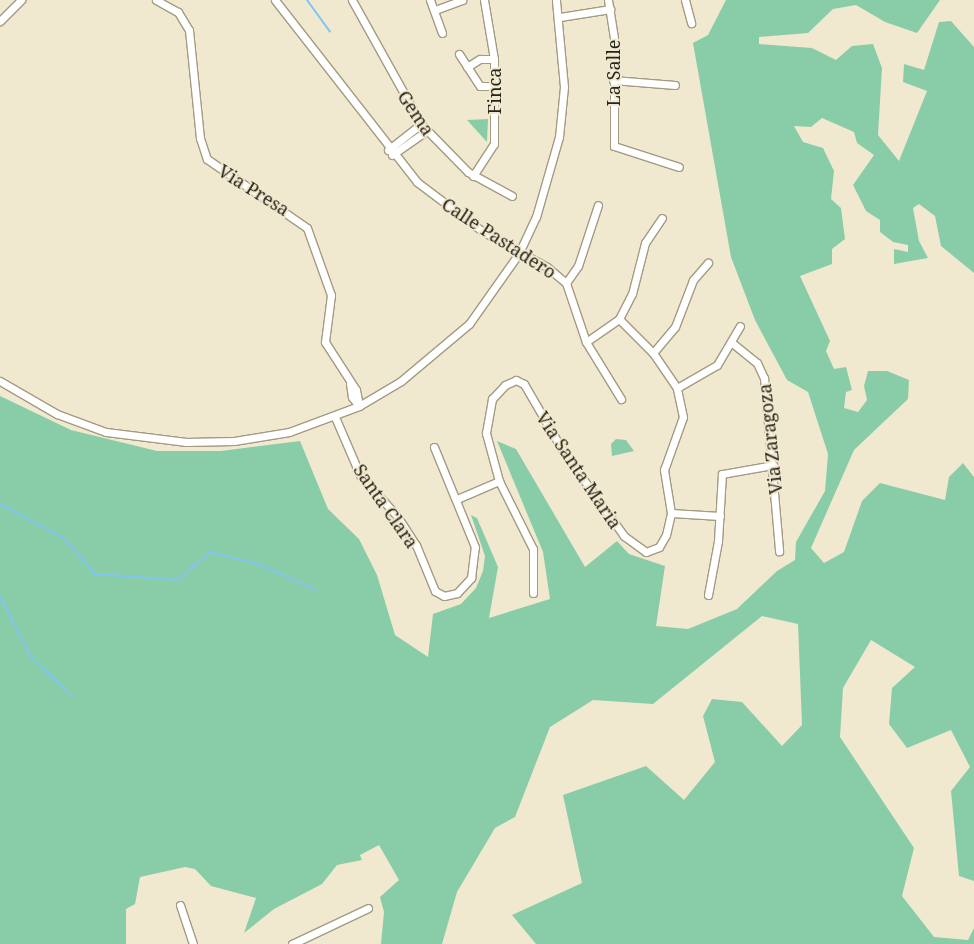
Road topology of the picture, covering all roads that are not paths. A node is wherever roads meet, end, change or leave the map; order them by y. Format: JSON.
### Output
{"nodes":[{"id":1,"x":21,"y":0,"type":"edge"},
{"id":2,"x":156,"y":0,"type":"edge"},
{"id":3,"x":275,"y":0,"type":"edge"},
{"id":4,"x":352,"y":0,"type":"edge"},
{"id":5,"x":430,"y":0,"type":"edge"},
{"id":6,"x":462,"y":0,"type":"edge"},
{"id":7,"x":484,"y":0,"type":"edge"},
{"id":8,"x":556,"y":0,"type":"edge"},
{"id":9,"x":608,"y":0,"type":"edge"},
{"id":10,"x":685,"y":0,"type":"edge"},
{"id":11,"x":610,"y":8,"type":"junction"},
{"id":12,"x":434,"y":10,"type":"junction"},
{"id":13,"x":560,"y":17,"type":"junction"},
{"id":14,"x":0,"y":21,"type":"edge"},
{"id":15,"x":692,"y":23,"type":"dead end"},
{"id":16,"x":442,"y":33,"type":"dead end"},
{"id":17,"x":459,"y":54,"type":"dead end"},
{"id":18,"x":494,"y":59,"type":"junction"},
{"id":19,"x":467,"y":67,"type":"junction"},
{"id":20,"x":613,"y":80,"type":"junction"},
{"id":21,"x":675,"y":85,"type":"dead end"},
{"id":22,"x":495,"y":86,"type":"junction"},
{"id":23,"x":420,"y":124,"type":"junction"},
{"id":24,"x":426,"y":130,"type":"junction"},
{"id":25,"x":390,"y":152,"type":"junction"},
{"id":26,"x":679,"y":167,"type":"dead end"},
{"id":27,"x":473,"y":176,"type":"junction"},
{"id":28,"x":512,"y":196,"type":"dead end"},
{"id":29,"x":598,"y":205,"type":"dead end"},
{"id":30,"x":662,"y":218,"type":"dead end"},
{"id":31,"x":519,"y":253,"type":"junction"},
{"id":32,"x":708,"y":264,"type":"dead end"},
{"id":33,"x":566,"y":283,"type":"junction"},
{"id":34,"x":619,"y":319,"type":"junction"},
{"id":35,"x":740,"y":326,"type":"dead end"},
{"id":36,"x":586,"y":342,"type":"junction"},
{"id":37,"x":731,"y":342,"type":"junction"},
{"id":38,"x":653,"y":353,"type":"junction"},
{"id":39,"x":0,"y":381,"type":"edge"},
{"id":40,"x":677,"y":388,"type":"junction"},
{"id":41,"x":620,"y":400,"type":"dead end"},
{"id":42,"x":359,"y":406,"type":"junction"},
{"id":43,"x":335,"y":416,"type":"junction"},
{"id":44,"x":434,"y":447,"type":"dead end"},
{"id":45,"x":773,"y":465,"type":"junction"},
{"id":46,"x":499,"y":481,"type":"junction"},
{"id":47,"x":457,"y":499,"type":"junction"},
{"id":48,"x":671,"y":513,"type":"junction"},
{"id":49,"x":720,"y":516,"type":"junction"},
{"id":50,"x":779,"y":551,"type":"dead end"},
{"id":51,"x":534,"y":593,"type":"dead end"},
{"id":52,"x":708,"y":595,"type":"dead end"},
{"id":53,"x":180,"y":905,"type":"dead end"},
{"id":54,"x":368,"y":908,"type":"dead end"},
{"id":55,"x":193,"y":944,"type":"edge"},
{"id":56,"x":292,"y":944,"type":"edge"}],
"edges":[{"from":1,"to":14,"type":"street"},
{"from":2,"to":42,"type":"street","name":"Via Presa"},
{"from":3,"to":25,"type":"street","name":"Calle Pastadero"},
{"from":4,"to":23,"type":"street","name":"Gema"},
{"from":5,"to":12,"type":"street"},
{"from":6,"to":12,"type":"street"},
{"from":7,"to":18,"type":"street","name":"Finca"},
{"from":8,"to":13,"type":"street"},
{"from":9,"to":11,"type":"street","name":"La Salle"},
{"from":10,"to":15,"type":"street"},
{"from":11,"to":13,"type":"street"},
{"from":11,"to":20,"type":"street","name":"La Salle"},
{"from":12,"to":16,"type":"street"},
{"from":13,"to":31,"type":"street"},
{"from":17,"to":19,"type":"street"},
{"from":18,"to":19,"type":"street"},
{"from":18,"to":22,"type":"street","name":"Finca"},
{"from":19,"to":22,"type":"street"},
{"from":20,"to":21,"type":"street"},
{"from":20,"to":26,"type":"street","name":"La Salle"},
{"from":22,"to":27,"type":"street","name":"Finca"},
{"from":23,"to":24,"type":"street","name":"Gema"},
{"from":23,"to":25,"type":"street"},
{"from":24,"to":25,"type":"street"},
{"from":24,"to":27,"type":"street","name":"Gema"},
{"from":25,"to":31,"type":"street","name":"Calle Pastadero"},
{"from":27,"to":28,"type":"street","name":"Gema"},
{"from":29,"to":33,"type":"street"},
{"from":30,"to":34,"type":"street"},
{"from":31,"to":33,"type":"street","name":"Calle Pastadero"},
{"from":31,"to":42,"type":"street"},
{"from":32,"to":38,"type":"street"},
{"from":33,"to":36,"type":"street","name":"Calle Pastadero"},
{"from":34,"to":36,"type":"street"},
{"from":34,"to":38,"type":"street","name":"Via Santa Maria"},
{"from":35,"to":37,"type":"street"},
{"from":36,"to":41,"type":"street","name":"Calle Pastadero"},
{"from":37,"to":40,"type":"street"},
{"from":37,"to":45,"type":"street","name":"Via Zaragoza"},
{"from":38,"to":40,"type":"street","name":"Via Santa Maria"},
{"from":39,"to":43,"type":"street"},
{"from":40,"to":48,"type":"street","name":"Via Santa Maria"},
{"from":42,"to":43,"type":"street"},
{"from":43,"to":47,"type":"street","name":"Santa Clara"},
{"from":44,"to":47,"type":"street","name":"Santa Clara"},
{"from":45,"to":49,"type":"street"},
{"from":45,"to":50,"type":"street","name":"Via Zaragoza"},
{"from":46,"to":47,"type":"street"},
{"from":46,"to":48,"type":"street","name":"Via Santa Maria"},
{"from":46,"to":51,"type":"street","name":"Via Santa Maria"},
{"from":48,"to":49,"type":"street"},
{"from":49,"to":52,"type":"street"},
{"from":53,"to":55,"type":"street"},
{"from":54,"to":56,"type":"street"}]}
